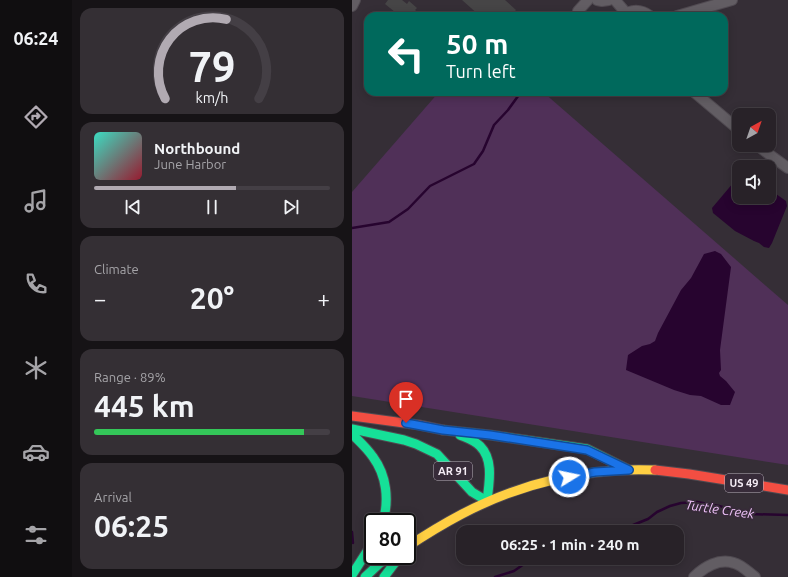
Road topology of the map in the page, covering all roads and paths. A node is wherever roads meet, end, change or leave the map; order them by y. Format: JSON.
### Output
{"nodes":[{"id":1,"x":355,"y":0,"type":"edge"},
{"id":2,"x":588,"y":0,"type":"edge"},
{"id":3,"x":597,"y":0,"type":"edge"},
{"id":4,"x":609,"y":0,"type":"edge"},
{"id":5,"x":615,"y":0,"type":"edge"},
{"id":6,"x":732,"y":0,"type":"edge"},
{"id":7,"x":352,"y":6,"type":"edge"},
{"id":8,"x":578,"y":11,"type":"dead end"},
{"id":9,"x":622,"y":12,"type":"edge"},
{"id":10,"x":630,"y":12,"type":"edge"},
{"id":11,"x":642,"y":12,"type":"edge"},
{"id":12,"x":691,"y":12,"type":"edge"},
{"id":13,"x":699,"y":96,"type":"edge"},
{"id":14,"x":732,"y":124,"type":"edge"},
{"id":15,"x":766,"y":152,"type":"edge"},
{"id":16,"x":788,"y":168,"type":"edge"},
{"id":17,"x":352,"y":416,"type":"edge"},
{"id":18,"x":352,"y":429,"type":"edge"},
{"id":19,"x":443,"y":430,"type":"junction"},
{"id":20,"x":352,"y":434,"type":"edge"},
{"id":21,"x":629,"y":470,"type":"junction"},
{"id":22,"x":788,"y":490,"type":"edge"},
{"id":23,"x":487,"y":501,"type":"junction"},
{"id":24,"x":386,"y":513,"type":"edge"},
{"id":25,"x":416,"y":541,"type":"edge"},
{"id":26,"x":364,"y":556,"type":"edge"},
{"id":27,"x":378,"y":565,"type":"edge"},
{"id":28,"x":393,"y":565,"type":"edge"},
{"id":29,"x":352,"y":575,"type":"edge"},
{"id":30,"x":365,"y":577,"type":"edge"},
{"id":31,"x":384,"y":577,"type":"edge"},
{"id":32,"x":694,"y":577,"type":"edge"},
{"id":33,"x":754,"y":577,"type":"edge"}],
"edges":[{"from":1,"to":7,"type":"street"},
{"from":2,"to":8,"type":"street"},
{"from":3,"to":4,"type":"street"},
{"from":5,"to":9,"type":"street"},
{"from":6,"to":12,"type":"street"},
{"from":10,"to":11,"type":"street"},
{"from":13,"to":14,"type":"street"},
{"from":15,"to":16,"type":"street"},
{"from":17,"to":19,"type":"main road"},
{"from":18,"to":23,"type":"main road","number":"AR 91"},
{"from":19,"to":21,"type":"main road"},
{"from":19,"to":23,"type":"main road"},
{"from":20,"to":24,"type":"main road"},
{"from":21,"to":22,"type":"main road","number":"US 49"},
{"from":21,"to":23,"type":"main road","number":"US 49"},
{"from":23,"to":25,"type":"main road","number":"US 49"},
{"from":26,"to":29,"type":"main road"},
{"from":27,"to":30,"type":"main road"},
{"from":28,"to":31,"type":"main road"},
{"from":32,"to":33,"type":"street"}]}
